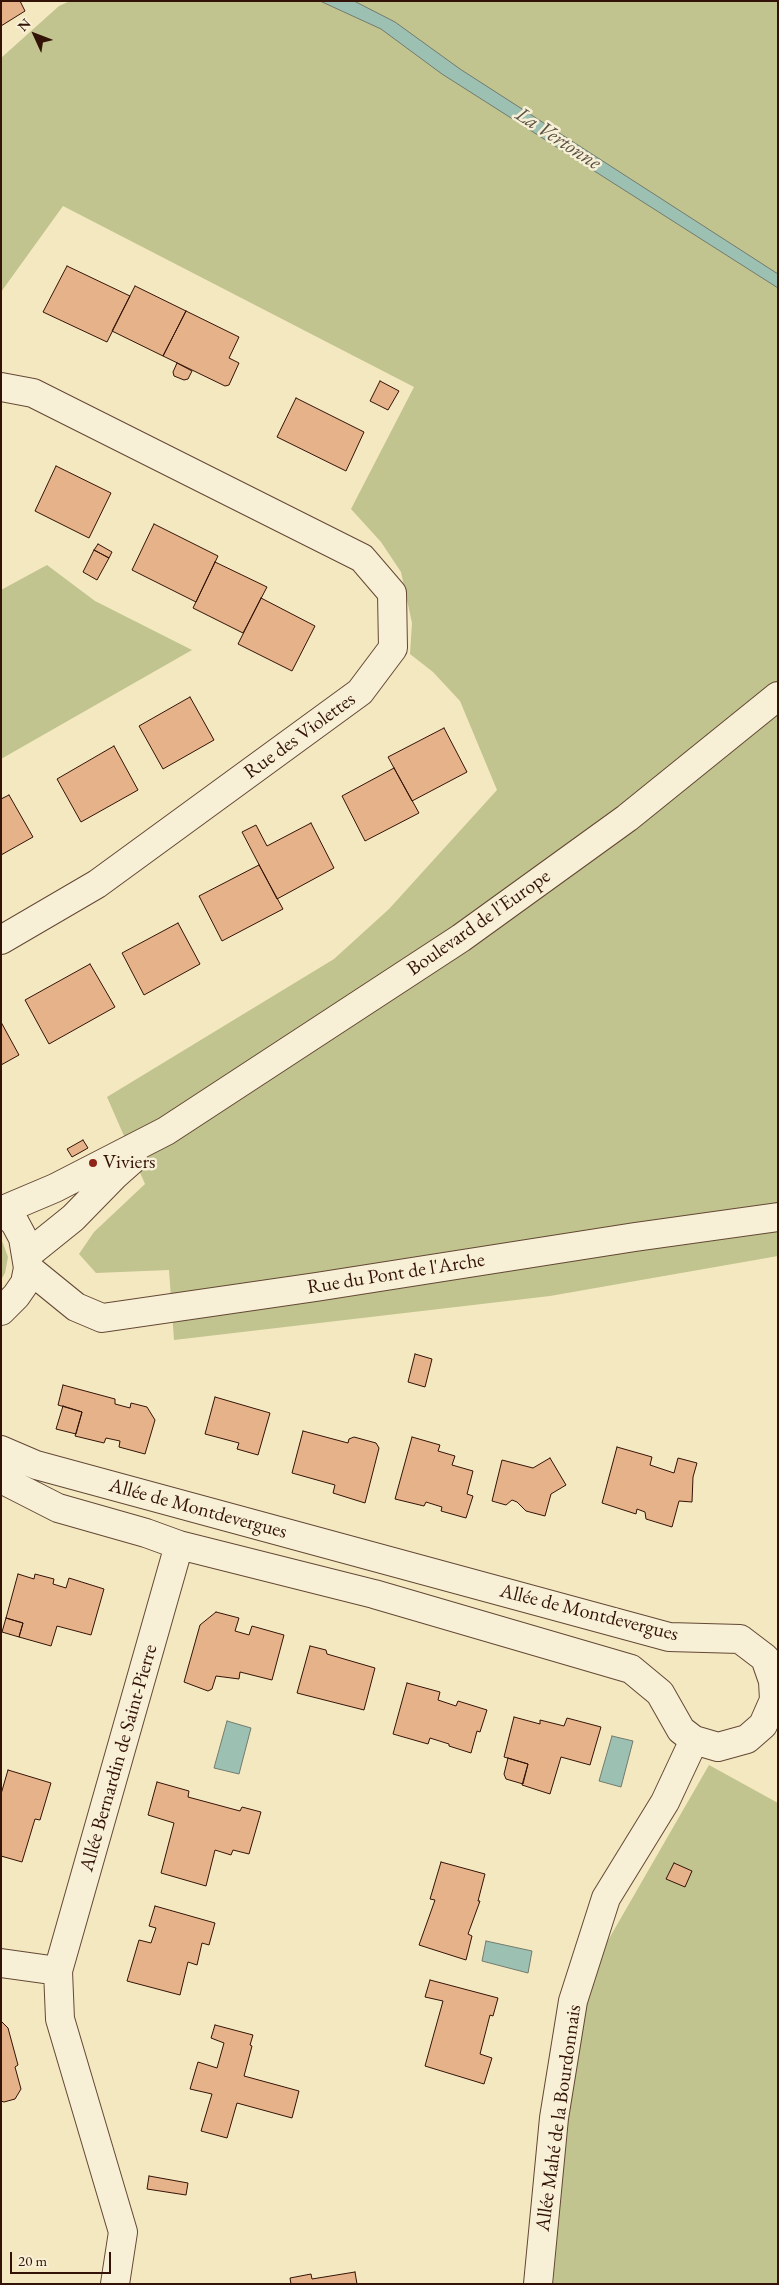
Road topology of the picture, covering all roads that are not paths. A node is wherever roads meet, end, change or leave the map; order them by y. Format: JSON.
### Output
{"nodes":[{"id":1,"x":1,"y":388,"type":"edge"},
{"id":2,"x":778,"y":696,"type":"edge"},
{"id":3,"x":1,"y":940,"type":"edge"},
{"id":4,"x":166,"y":1131,"type":"junction"},
{"id":5,"x":2,"y":1209,"type":"edge"},
{"id":6,"x":778,"y":1217,"type":"edge"},
{"id":7,"x":28,"y":1262,"type":"junction"},
{"id":8,"x":1,"y":1312,"type":"edge"},
{"id":9,"x":1,"y":1450,"type":"edge"},
{"id":10,"x":1,"y":1474,"type":"edge"},
{"id":11,"x":179,"y":1545,"type":"junction"},
{"id":12,"x":771,"y":1654,"type":"edge"},
{"id":13,"x":694,"y":1740,"type":"junction"},
{"id":14,"x":1,"y":1963,"type":"edge"},
{"id":15,"x":58,"y":1971,"type":"junction"},
{"id":16,"x":116,"y":2284,"type":"edge"},
{"id":17,"x":538,"y":2284,"type":"edge"}],
"edges":[{"from":1,"to":3,"type":"street","name":"Rue des Violettes"},
{"from":2,"to":4,"type":"street","name":"Boulevard de l'Europe"},
{"from":4,"to":5,"type":"street","name":"Boulevard de l'Europe"},
{"from":4,"to":7,"type":"street","name":"Boulevard de l'Europe"},
{"from":5,"to":7,"type":"street"},
{"from":6,"to":7,"type":"street","name":"Rue du Pont de l'Arche"},
{"from":7,"to":8,"type":"street"},
{"from":9,"to":12,"type":"street","name":"Allée de Montdevergues"},
{"from":10,"to":11,"type":"street","name":"Allée de Montdevergues"},
{"from":11,"to":13,"type":"street","name":"Allée de Montdevergues"},
{"from":11,"to":15,"type":"street","name":"Allée Bernardin de Saint-Pierre"},
{"from":12,"to":13,"type":"street","name":"Allée de Montdevergues"},
{"from":13,"to":17,"type":"street","name":"Allée Mahé de la Bourdonnais"},
{"from":14,"to":15,"type":"street"},
{"from":15,"to":16,"type":"street","name":"Allée Bernardin de Saint-Pierre"}]}
